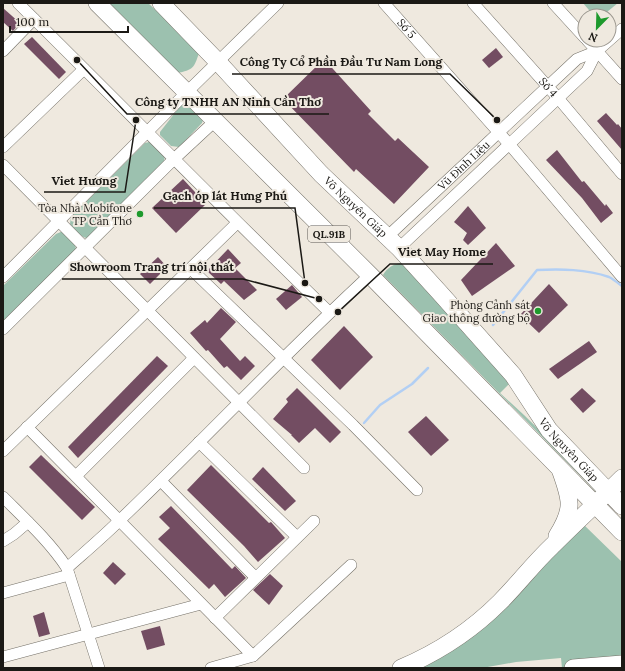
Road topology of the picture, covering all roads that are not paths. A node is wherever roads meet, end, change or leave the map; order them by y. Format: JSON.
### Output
{"nodes":[{"id":1,"x":18,"y":3,"type":"edge"},
{"id":2,"x":97,"y":3,"type":"edge"},
{"id":3,"x":161,"y":3,"type":"edge"},
{"id":4,"x":278,"y":3,"type":"edge"},
{"id":5,"x":384,"y":3,"type":"edge"},
{"id":6,"x":473,"y":3,"type":"edge"},
{"id":7,"x":553,"y":3,"type":"edge"},
{"id":8,"x":34,"y":19,"type":"junction"},
{"id":9,"x":577,"y":29,"type":"edge"},
{"id":10,"x":622,"y":29,"type":"edge"},
{"id":11,"x":594,"y":48,"type":"edge"},
{"id":12,"x":3,"y":51,"type":"edge"},
{"id":13,"x":597,"y":51,"type":"junction"},
{"id":14,"x":218,"y":62,"type":"junction"},
{"id":15,"x":84,"y":69,"type":"junction"},
{"id":16,"x":622,"y":79,"type":"edge"},
{"id":17,"x":548,"y":86,"type":"junction"},
{"id":18,"x":187,"y":92,"type":"junction"},
{"id":19,"x":558,"y":98,"type":"junction"},
{"id":20,"x":215,"y":121,"type":"junction"},
{"id":21,"x":148,"y":132,"type":"junction"},
{"id":22,"x":499,"y":132,"type":"junction"},
{"id":23,"x":509,"y":144,"type":"junction"},
{"id":24,"x":3,"y":147,"type":"edge"},
{"id":25,"x":174,"y":159,"type":"junction"},
{"id":26,"x":3,"y":166,"type":"edge"},
{"id":27,"x":622,"y":174,"type":"edge"},
{"id":28,"x":58,"y":221,"type":"junction"},
{"id":29,"x":237,"y":223,"type":"junction"},
{"id":30,"x":393,"y":242,"type":"junction"},
{"id":31,"x":85,"y":248,"type":"junction"},
{"id":32,"x":191,"y":269,"type":"junction"},
{"id":33,"x":370,"y":275,"type":"junction"},
{"id":34,"x":3,"y":277,"type":"edge"},
{"id":35,"x":622,"y":277,"type":"edge"},
{"id":36,"x":147,"y":310,"type":"junction"},
{"id":37,"x":329,"y":312,"type":"junction"},
{"id":38,"x":3,"y":329,"type":"edge"},
{"id":39,"x":194,"y":358,"type":"junction"},
{"id":40,"x":284,"y":358,"type":"junction"},
{"id":41,"x":239,"y":402,"type":"junction"},
{"id":42,"x":27,"y":427,"type":"junction"},
{"id":43,"x":199,"y":442,"type":"junction"},
{"id":44,"x":3,"y":451,"type":"edge"},
{"id":45,"x":559,"y":466,"type":"junction"},
{"id":46,"x":304,"y":468,"type":"dead end"},
{"id":47,"x":76,"y":476,"type":"junction"},
{"id":48,"x":622,"y":478,"type":"edge"},
{"id":49,"x":161,"y":481,"type":"junction"},
{"id":50,"x":417,"y":490,"type":"dead end"},
{"id":51,"x":608,"y":492,"type":"junction"},
{"id":52,"x":3,"y":497,"type":"edge"},
{"id":53,"x":595,"y":505,"type":"junction"},
{"id":54,"x":622,"y":506,"type":"edge"},
{"id":55,"x":120,"y":521,"type":"junction"},
{"id":56,"x":314,"y":521,"type":"dead end"},
{"id":57,"x":28,"y":522,"type":"junction"},
{"id":58,"x":622,"y":532,"type":"edge"},
{"id":59,"x":297,"y":538,"type":"junction"},
{"id":60,"x":3,"y":541,"type":"edge"},
{"id":61,"x":551,"y":547,"type":"junction"},
{"id":62,"x":351,"y":565,"type":"dead end"},
{"id":63,"x":68,"y":572,"type":"junction"},
{"id":64,"x":255,"y":578,"type":"junction"},
{"id":65,"x":3,"y":593,"type":"edge"},
{"id":66,"x":201,"y":604,"type":"junction"},
{"id":67,"x":215,"y":618,"type":"junction"},
{"id":68,"x":88,"y":635,"type":"junction"},
{"id":69,"x":253,"y":656,"type":"junction"},
{"id":70,"x":3,"y":658,"type":"edge"},
{"id":71,"x":622,"y":664,"type":"edge"},
{"id":72,"x":99,"y":668,"type":"edge"},
{"id":73,"x":211,"y":668,"type":"edge"},
{"id":74,"x":401,"y":668,"type":"edge"},
{"id":75,"x":573,"y":668,"type":"edge"}],
"edges":[{"from":1,"to":8,"type":"street"},
{"from":2,"to":18,"type":"highway","name":"Võ Nguyên Giáp","number":"QL.91B"},
{"from":3,"to":14,"type":"highway","name":"Võ Nguyên Giáp"},
{"from":4,"to":14,"type":"street"},
{"from":5,"to":22,"type":"street","name":"Số 5"},
{"from":6,"to":17,"type":"street","name":"Số 4"},
{"from":7,"to":9,"type":"street"},
{"from":8,"to":12,"type":"street"},
{"from":8,"to":15,"type":"street"},
{"from":10,"to":13,"type":"street","name":"Vũ Đình Liệu"},
{"from":11,"to":13,"type":"street"},
{"from":13,"to":16,"type":"street"},
{"from":13,"to":17,"type":"street","name":"Vũ Đình Liệu"},
{"from":13,"to":19,"type":"street","name":"Vũ Đình Liệu"},
{"from":14,"to":18,"type":"street"},
{"from":14,"to":30,"type":"highway","name":"Võ Nguyên Giáp"},
{"from":15,"to":21,"type":"street"},
{"from":15,"to":24,"type":"street"},
{"from":17,"to":19,"type":"street","name":"Số 4"},
{"from":17,"to":22,"type":"street","name":"Vũ Đình Liệu"},
{"from":18,"to":20,"type":"highway","name":"Võ Nguyên Giáp","number":"QL.91B"},
{"from":18,"to":21,"type":"street"},
{"from":19,"to":23,"type":"street","name":"Vũ Đình Liệu"},
{"from":19,"to":27,"type":"street","name":"Số 4"},
{"from":20,"to":25,"type":"street"},
{"from":20,"to":33,"type":"highway","name":"Võ Nguyên Giáp","number":"QL.91B"},
{"from":21,"to":25,"type":"street"},
{"from":21,"to":28,"type":"street"},
{"from":22,"to":23,"type":"street","name":"Số 5"},
{"from":22,"to":30,"type":"street","name":"Vũ Đình Liệu"},
{"from":23,"to":30,"type":"street","name":"Vũ Đình Liệu"},
{"from":23,"to":35,"type":"street","name":"Số 5"},
{"from":25,"to":29,"type":"street"},
{"from":25,"to":31,"type":"street"},
{"from":26,"to":28,"type":"street"},
{"from":28,"to":31,"type":"street"},
{"from":28,"to":34,"type":"street"},
{"from":29,"to":32,"type":"street"},
{"from":29,"to":37,"type":"street"},
{"from":30,"to":51,"type":"highway","name":"Võ Nguyên Giáp"},
{"from":31,"to":36,"type":"street"},
{"from":31,"to":38,"type":"street"},
{"from":32,"to":36,"type":"street"},
{"from":32,"to":40,"type":"street"},
{"from":33,"to":37,"type":"street"},
{"from":33,"to":45,"type":"highway","name":"Võ Nguyên Giáp","number":"QL.91B"},
{"from":36,"to":39,"type":"street"},
{"from":36,"to":42,"type":"street"},
{"from":37,"to":40,"type":"street"},
{"from":39,"to":41,"type":"street"},
{"from":39,"to":47,"type":"street"},
{"from":40,"to":41,"type":"street"},
{"from":40,"to":50,"type":"street"},
{"from":41,"to":43,"type":"street"},
{"from":41,"to":46,"type":"street"},
{"from":42,"to":44,"type":"street"},
{"from":42,"to":47,"type":"street"},
{"from":43,"to":49,"type":"street"},
{"from":43,"to":59,"type":"street"},
{"from":45,"to":53,"type":"highway","number":"QL.91B"},
{"from":45,"to":61,"type":"highway"},
{"from":47,"to":55,"type":"street"},
{"from":48,"to":51,"type":"highway"},
{"from":49,"to":55,"type":"street"},
{"from":49,"to":64,"type":"street"},
{"from":51,"to":53,"type":"highway"},
{"from":51,"to":54,"type":"highway","name":"Võ Nguyên Giáp"},
{"from":52,"to":57,"type":"street"},
{"from":53,"to":58,"type":"highway","number":"QL.91B"},
{"from":53,"to":61,"type":"highway"},
{"from":55,"to":63,"type":"street"},
{"from":55,"to":66,"type":"street"},
{"from":56,"to":59,"type":"street"},
{"from":57,"to":60,"type":"street"},
{"from":57,"to":63,"type":"street"},
{"from":59,"to":64,"type":"street"},
{"from":61,"to":74,"type":"highway"},
{"from":62,"to":69,"type":"street"},
{"from":63,"to":65,"type":"street"},
{"from":63,"to":68,"type":"street"},
{"from":64,"to":67,"type":"street"},
{"from":66,"to":67,"type":"street"},
{"from":66,"to":68,"type":"street"},
{"from":67,"to":69,"type":"street"},
{"from":68,"to":70,"type":"street"},
{"from":68,"to":72,"type":"street"},
{"from":69,"to":73,"type":"street"},
{"from":71,"to":75,"type":"highway"}]}
